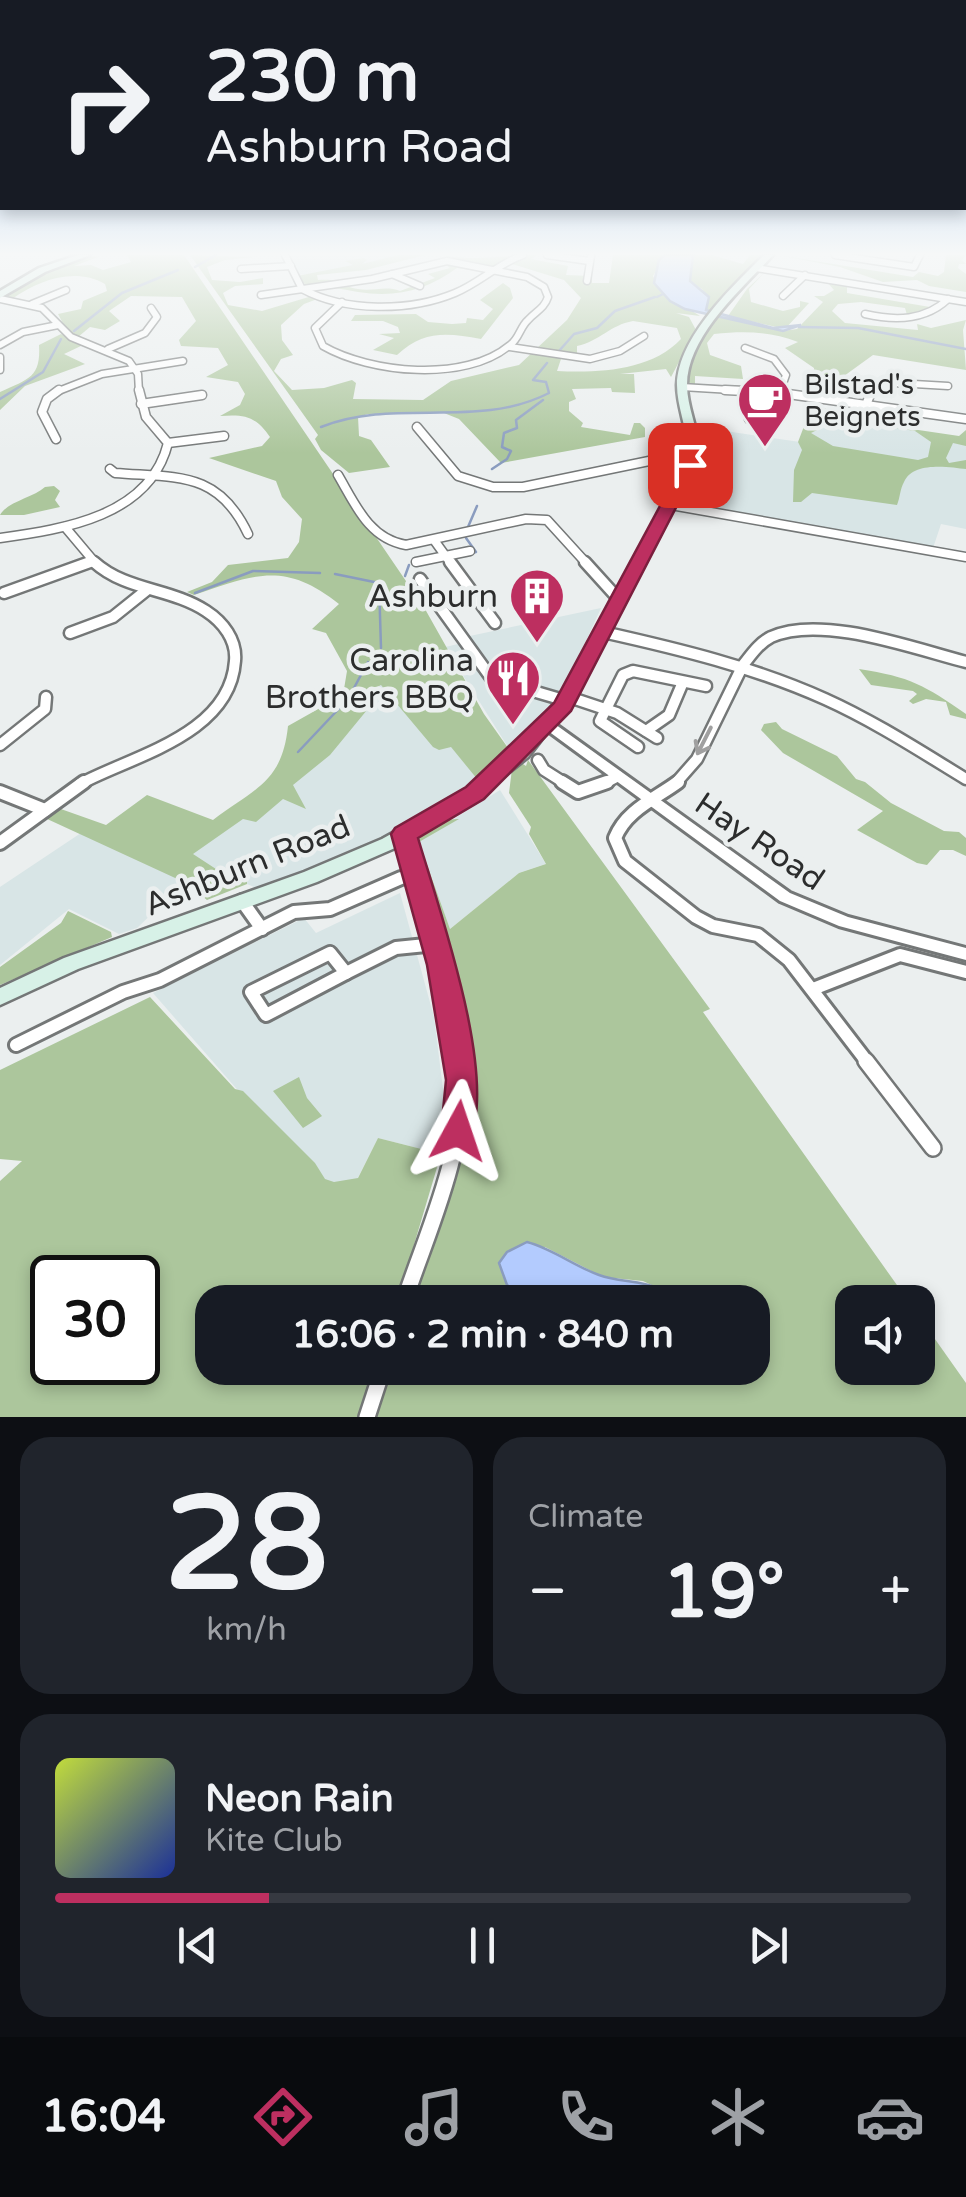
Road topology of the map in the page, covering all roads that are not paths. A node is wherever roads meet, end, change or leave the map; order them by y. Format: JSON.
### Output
{"nodes":[{"id":1,"x":56,"y":321,"type":"edge"},
{"id":2,"x":155,"y":321,"type":"edge"},
{"id":3,"x":320,"y":321,"type":"edge"},
{"id":4,"x":527,"y":321,"type":"edge"},
{"id":5,"x":712,"y":321,"type":"edge"},
{"id":6,"x":58,"y":324,"type":"junction"},
{"id":7,"x":0,"y":336,"type":"edge"},
{"id":8,"x":644,"y":336,"type":"dead end"},
{"id":9,"x":11,"y":337,"type":"junction"},
{"id":10,"x":0,"y":345,"type":"edge"},
{"id":11,"x":510,"y":347,"type":"junction"},
{"id":12,"x":745,"y":348,"type":"dead end"},
{"id":13,"x":107,"y":349,"type":"junction"},
{"id":14,"x":0,"y":357,"type":"edge"},
{"id":15,"x":183,"y":361,"type":"dead end"},
{"id":16,"x":136,"y":369,"type":"junction"},
{"id":17,"x":0,"y":370,"type":"edge"},
{"id":18,"x":948,"y":386,"type":"dead end"},
{"id":19,"x":682,"y":387,"type":"junction"},
{"id":20,"x":781,"y":394,"type":"junction"},
{"id":21,"x":202,"y":395,"type":"dead end"},
{"id":22,"x":141,"y":404,"type":"junction"},
{"id":23,"x":866,"y":405,"type":"junction"},
{"id":24,"x":749,"y":419,"type":"dead end"},
{"id":25,"x":966,"y":420,"type":"edge"},
{"id":26,"x":417,"y":427,"type":"dead end"},
{"id":27,"x":224,"y":436,"type":"dead end"},
{"id":28,"x":56,"y":439,"type":"dead end"},
{"id":29,"x":168,"y":444,"type":"junction"},
{"id":30,"x":691,"y":463,"type":"junction"},
{"id":31,"x":110,"y":469,"type":"dead end"},
{"id":32,"x":338,"y":475,"type":"dead end"},
{"id":33,"x":157,"y":478,"type":"junction"},
{"id":34,"x":671,"y":506,"type":"junction"},
{"id":35,"x":65,"y":527,"type":"junction"},
{"id":36,"x":248,"y":534,"type":"dead end"},
{"id":37,"x":0,"y":538,"type":"edge"},
{"id":38,"x":434,"y":540,"type":"junction"},
{"id":39,"x":470,"y":551,"type":"dead end"},
{"id":40,"x":446,"y":556,"type":"junction"},
{"id":41,"x":966,"y":556,"type":"edge"},
{"id":42,"x":94,"y":562,"type":"junction"},
{"id":43,"x":416,"y":562,"type":"dead end"},
{"id":44,"x":420,"y":580,"type":"dead end"},
{"id":45,"x":148,"y":589,"type":"junction"},
{"id":46,"x":4,"y":593,"type":"dead end"},
{"id":47,"x":474,"y":595,"type":"junction"},
{"id":48,"x":622,"y":596,"type":"junction"},
{"id":49,"x":438,"y":604,"type":"junction"},
{"id":50,"x":495,"y":623,"type":"dead end"},
{"id":51,"x":602,"y":632,"type":"junction"},
{"id":52,"x":70,"y":633,"type":"dead end"},
{"id":53,"x":966,"y":662,"type":"edge"},
{"id":54,"x":742,"y":670,"type":"junction"},
{"id":55,"x":683,"y":682,"type":"junction"},
{"id":56,"x":706,"y":686,"type":"dead end"},
{"id":57,"x":46,"y":697,"type":"dead end"},
{"id":58,"x":568,"y":699,"type":"junction"},
{"id":59,"x":605,"y":709,"type":"junction"},
{"id":60,"x":548,"y":725,"type":"junction"},
{"id":61,"x":646,"y":731,"type":"junction"},
{"id":62,"x":657,"y":738,"type":"dead end"},
{"id":63,"x":0,"y":745,"type":"edge"},
{"id":64,"x":638,"y":746,"type":"dead end"},
{"id":65,"x":538,"y":760,"type":"dead end"},
{"id":66,"x":618,"y":776,"type":"junction"},
{"id":67,"x":966,"y":779,"type":"edge"},
{"id":68,"x":0,"y":792,"type":"edge"},
{"id":69,"x":652,"y":801,"type":"junction"},
{"id":70,"x":45,"y":810,"type":"junction"},
{"id":71,"x":404,"y":834,"type":"junction"},
{"id":72,"x":0,"y":843,"type":"edge"},
{"id":73,"x":402,"y":878,"type":"dead end"},
{"id":74,"x":242,"y":901,"type":"junction"},
{"id":75,"x":262,"y":928,"type":"junction"},
{"id":76,"x":436,"y":944,"type":"junction"},
{"id":77,"x":966,"y":954,"type":"edge"},
{"id":78,"x":966,"y":972,"type":"edge"},
{"id":79,"x":346,"y":973,"type":"junction"},
{"id":80,"x":813,"y":989,"type":"junction"},
{"id":81,"x":0,"y":997,"type":"edge"},
{"id":82,"x":16,"y":1045,"type":"dead end"},
{"id":83,"x":933,"y":1148,"type":"dead end"},
{"id":84,"x":410,"y":1285,"type":"edge"},
{"id":85,"x":377,"y":1385,"type":"edge"},
{"id":86,"x":367,"y":1417,"type":"edge"}],
"edges":[{"from":1,"to":6,"type":"street"},
{"from":2,"to":13,"type":"street"},
{"from":3,"to":11,"type":"street"},
{"from":4,"to":11,"type":"street"},
{"from":5,"to":19,"type":"main road"},
{"from":6,"to":9,"type":"street"},
{"from":6,"to":13,"type":"street"},
{"from":7,"to":9,"type":"street"},
{"from":8,"to":11,"type":"street"},
{"from":9,"to":10,"type":"street"},
{"from":12,"to":20,"type":"street"},
{"from":13,"to":16,"type":"street"},
{"from":14,"to":17,"type":"street"},
{"from":15,"to":16,"type":"street"},
{"from":16,"to":22,"type":"street"},
{"from":16,"to":28,"type":"street"},
{"from":18,"to":23,"type":"street"},
{"from":19,"to":20,"type":"street"},
{"from":19,"to":30,"type":"main road","name":"Ashburn Road"},
{"from":20,"to":23,"type":"street"},
{"from":20,"to":24,"type":"street"},
{"from":21,"to":22,"type":"street"},
{"from":22,"to":29,"type":"street"},
{"from":23,"to":25,"type":"street"},
{"from":26,"to":30,"type":"street"},
{"from":27,"to":29,"type":"street"},
{"from":29,"to":33,"type":"street"},
{"from":30,"to":34,"type":"main road","name":"Ashburn Road"},
{"from":31,"to":33,"type":"street"},
{"from":32,"to":38,"type":"street"},
{"from":33,"to":35,"type":"street"},
{"from":33,"to":36,"type":"street"},
{"from":34,"to":41,"type":"street"},
{"from":34,"to":48,"type":"main road","name":"Ashburn Road"},
{"from":35,"to":37,"type":"street"},
{"from":35,"to":42,"type":"street"},
{"from":38,"to":40,"type":"street"},
{"from":38,"to":48,"type":"street"},
{"from":39,"to":40,"type":"street"},
{"from":40,"to":43,"type":"street"},
{"from":40,"to":47,"type":"street"},
{"from":42,"to":45,"type":"street"},
{"from":42,"to":46,"type":"street"},
{"from":44,"to":49,"type":"street"},
{"from":45,"to":52,"type":"street"},
{"from":45,"to":70,"type":"street"},
{"from":47,"to":49,"type":"street"},
{"from":47,"to":50,"type":"street"},
{"from":48,"to":51,"type":"main road","name":"Ashburn Road"},
{"from":49,"to":58,"type":"street"},
{"from":51,"to":54,"type":"street"},
{"from":51,"to":58,"type":"main road","name":"Ashburn Road"},
{"from":53,"to":54,"type":"street"},
{"from":54,"to":67,"type":"street"},
{"from":54,"to":69,"type":"street","one_way":true},
{"from":55,"to":56,"type":"street"},
{"from":55,"to":59,"type":"street"},
{"from":55,"to":61,"type":"street"},
{"from":57,"to":63,"type":"street"},
{"from":58,"to":59,"type":"street"},
{"from":58,"to":60,"type":"main road","name":"Ashburn Road"},
{"from":59,"to":61,"type":"street"},
{"from":59,"to":64,"type":"street"},
{"from":60,"to":66,"type":"street","name":"Hay Road"},
{"from":60,"to":71,"type":"main road","name":"Ashburn Road"},
{"from":61,"to":62,"type":"street"},
{"from":65,"to":66,"type":"street"},
{"from":66,"to":69,"type":"street","name":"Hay Road"},
{"from":68,"to":70,"type":"street"},
{"from":69,"to":77,"type":"street","name":"Hay Road"},
{"from":69,"to":80,"type":"street"},
{"from":70,"to":72,"type":"street"},
{"from":71,"to":74,"type":"main road","name":"Ashburn Road"},
{"from":71,"to":76,"type":"street"},
{"from":73,"to":75,"type":"street"},
{"from":74,"to":75,"type":"street"},
{"from":74,"to":81,"type":"main road","name":"Ashburn Road"},
{"from":75,"to":82,"type":"street"},
{"from":76,"to":79,"type":"street"},
{"from":76,"to":84,"type":"street"},
{"from":78,"to":80,"type":"street"},
{"from":79,"to":79,"type":"street"},
{"from":80,"to":83,"type":"street"},
{"from":85,"to":86,"type":"street"}]}
